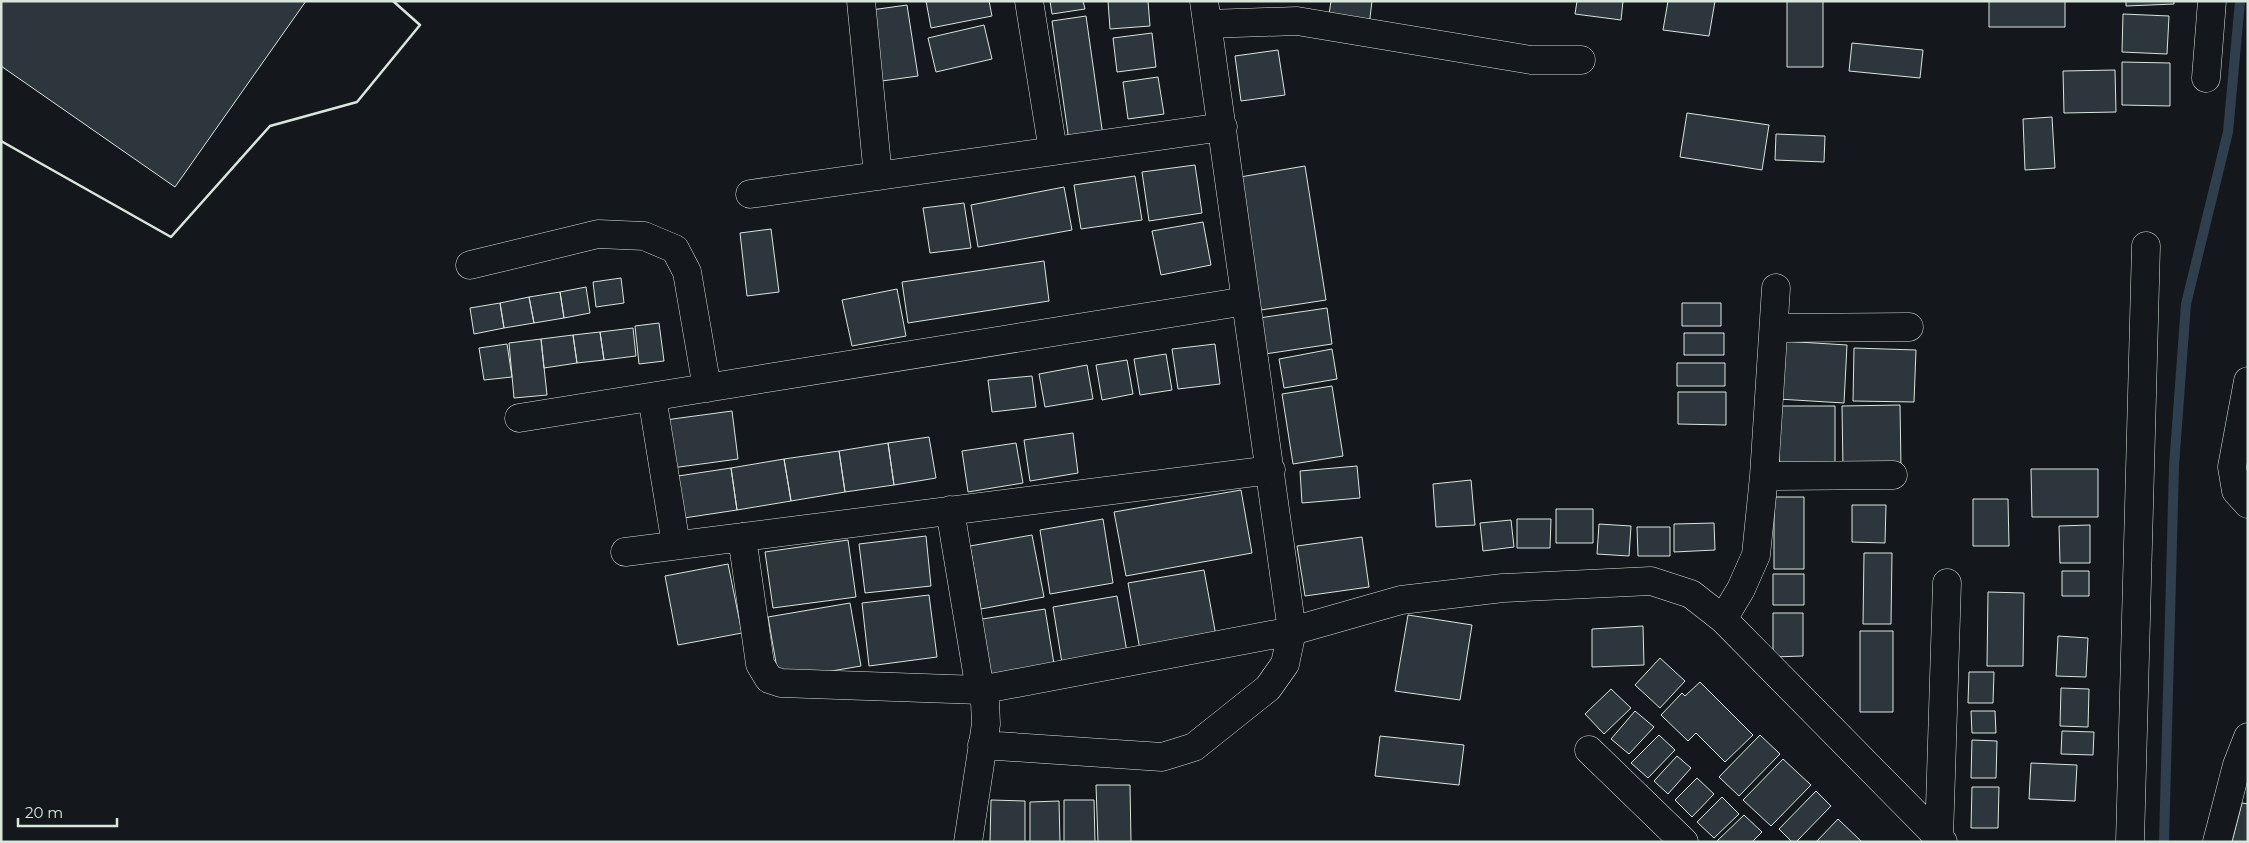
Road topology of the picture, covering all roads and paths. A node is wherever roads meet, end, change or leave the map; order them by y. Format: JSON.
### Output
{"nodes":[{"id":1,"x":861,"y":1,"type":"edge"},
{"id":2,"x":1029,"y":1,"type":"edge"},
{"id":3,"x":2212,"y":1,"type":"edge"},
{"id":4,"x":1299,"y":11,"type":"edge"},
{"id":5,"x":1206,"y":13,"type":"edge"},
{"id":6,"x":1581,"y":60,"type":"dead end"},
{"id":7,"x":2206,"y":78,"type":"dead end"},
{"id":8,"x":1223,"y":127,"type":"junction"},
{"id":9,"x":1053,"y":151,"type":"junction"},
{"id":10,"x":878,"y":176,"type":"junction"},
{"id":11,"x":750,"y":194,"type":"dead end"},
{"id":12,"x":2146,"y":246,"type":"dead end"},
{"id":13,"x":470,"y":265,"type":"dead end"},
{"id":14,"x":1776,"y":288,"type":"dead end"},
{"id":15,"x":1246,"y":301,"type":"junction"},
{"id":16,"x":1909,"y":327,"type":"dead end"},
{"id":17,"x":1774,"y":328,"type":"junction"},
{"id":18,"x":2248,"y":381,"type":"edge"},
{"id":19,"x":707,"y":388,"type":"junction"},
{"id":20,"x":652,"y":397,"type":"junction"},
{"id":21,"x":519,"y":418,"type":"dead end"},
{"id":22,"x":1271,"y":470,"type":"junction"},
{"id":23,"x":1893,"y":475,"type":"dead end"},
{"id":24,"x":1764,"y":476,"type":"junction"},
{"id":25,"x":2248,"y":504,"type":"edge"},
{"id":26,"x":950,"y":510,"type":"junction"},
{"id":27,"x":742,"y":537,"type":"junction"},
{"id":28,"x":676,"y":545,"type":"junction"},
{"id":29,"x":625,"y":552,"type":"dead end"},
{"id":30,"x":1946,"y":582,"type":"dead end"},
{"id":31,"x":1723,"y":619,"type":"junction"},
{"id":32,"x":1292,"y":631,"type":"junction"},
{"id":33,"x":980,"y":690,"type":"junction"},
{"id":34,"x":2248,"y":737,"type":"edge"},
{"id":35,"x":982,"y":745,"type":"junction"},
{"id":36,"x":1589,"y":750,"type":"dead end"},
{"id":37,"x":1941,"y":840,"type":"edge"},
{"id":38,"x":968,"y":842,"type":"edge"},
{"id":39,"x":1684,"y":842,"type":"edge"},
{"id":40,"x":2130,"y":842,"type":"edge"},
{"id":41,"x":2217,"y":842,"type":"edge"}],
"edges":[{"from":1,"to":10,"type":"street"},
{"from":2,"to":9,"type":"street"},
{"from":3,"to":7,"type":"street"},
{"from":4,"to":5,"type":"street"},
{"from":4,"to":6,"type":"street"},
{"from":5,"to":8,"type":"street"},
{"from":8,"to":9,"type":"street"},
{"from":8,"to":15,"type":"street"},
{"from":9,"to":10,"type":"street"},
{"from":10,"to":11,"type":"street"},
{"from":12,"to":40,"type":"street"},
{"from":13,"to":19,"type":"street"},
{"from":14,"to":17,"type":"street"},
{"from":15,"to":19,"type":"street"},
{"from":15,"to":22,"type":"street"},
{"from":16,"to":17,"type":"street"},
{"from":17,"to":24,"type":"street"},
{"from":18,"to":25,"type":"street"},
{"from":19,"to":20,"type":"street"},
{"from":20,"to":21,"type":"street"},
{"from":20,"to":28,"type":"street"},
{"from":22,"to":26,"type":"street"},
{"from":22,"to":32,"type":"street"},
{"from":23,"to":24,"type":"street"},
{"from":24,"to":31,"type":"street"},
{"from":26,"to":27,"type":"street"},
{"from":26,"to":33,"type":"street"},
{"from":27,"to":28,"type":"street"},
{"from":27,"to":33,"type":"street"},
{"from":28,"to":29,"type":"street"},
{"from":30,"to":37,"type":"street"},
{"from":31,"to":32,"type":"street"},
{"from":31,"to":37,"type":"street"},
{"from":32,"to":33,"type":"street"},
{"from":32,"to":35,"type":"street"},
{"from":33,"to":35,"type":"street"},
{"from":34,"to":41,"type":"street"},
{"from":35,"to":38,"type":"street"},
{"from":36,"to":39,"type":"street"}]}
